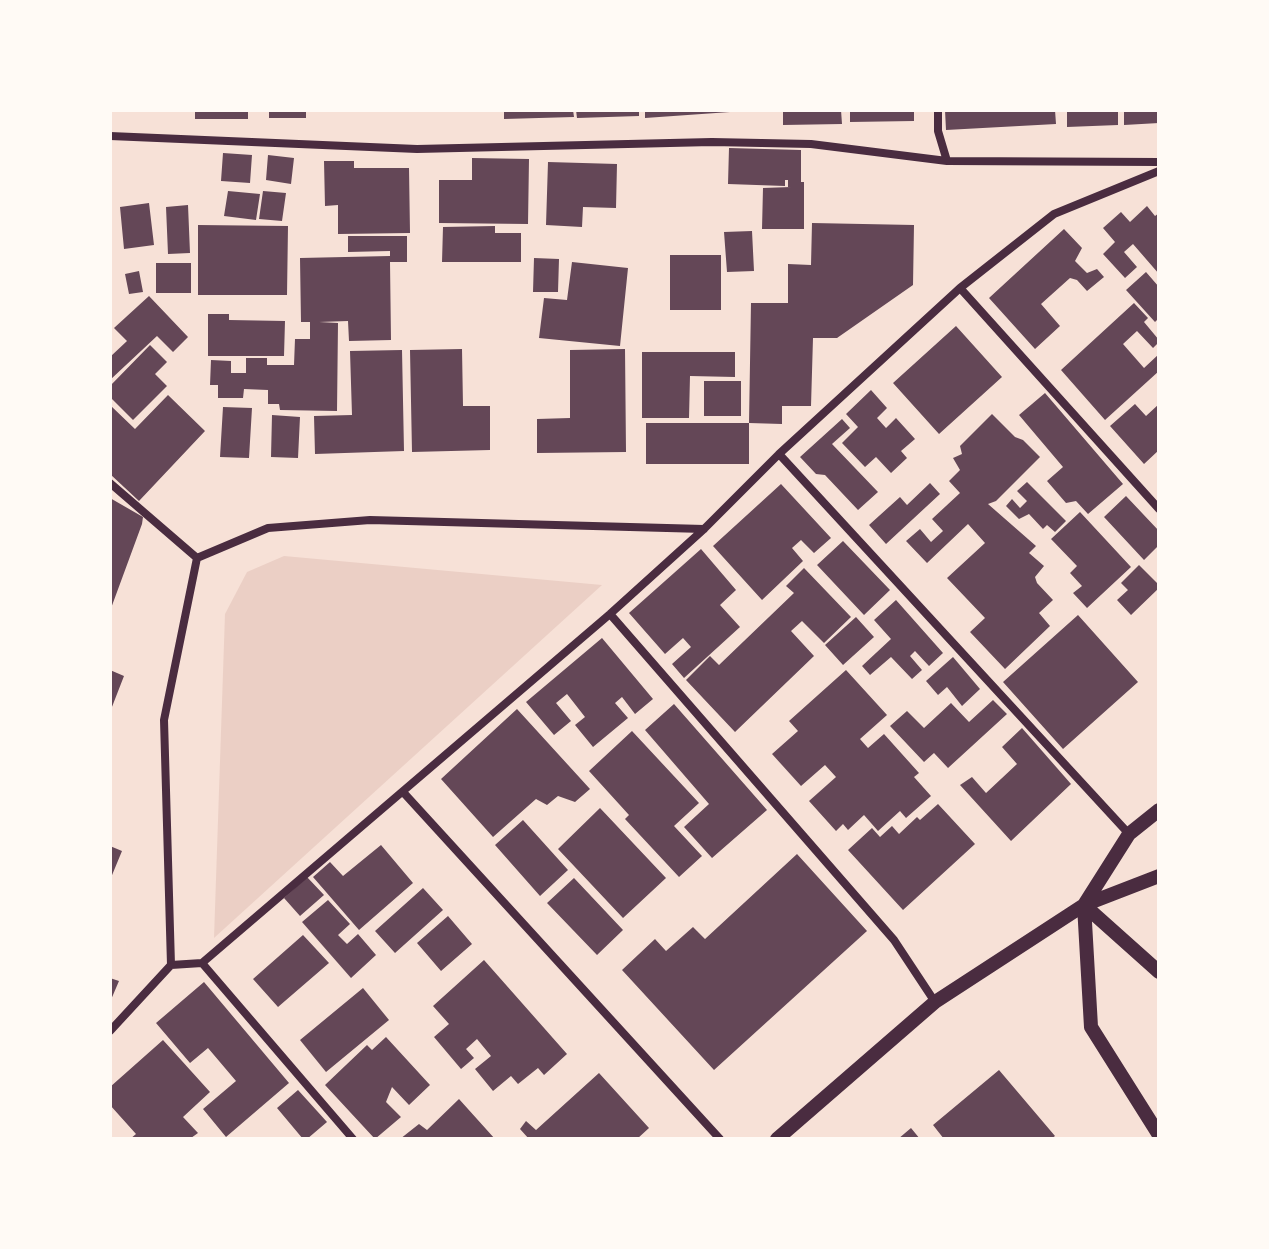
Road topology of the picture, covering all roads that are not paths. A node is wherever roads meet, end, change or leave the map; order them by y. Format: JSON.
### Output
{"nodes":[{"id":1,"x":938,"y":110,"type":"edge"},
{"id":2,"x":110,"y":136,"type":"edge"},
{"id":3,"x":947,"y":161,"type":"junction"},
{"id":4,"x":1159,"y":162,"type":"edge"},
{"id":5,"x":1159,"y":171,"type":"edge"},
{"id":6,"x":960,"y":288,"type":"junction"},
{"id":7,"x":779,"y":454,"type":"junction"},
{"id":8,"x":110,"y":483,"type":"edge"},
{"id":9,"x":1159,"y":509,"type":"edge"},
{"id":10,"x":704,"y":529,"type":"junction"},
{"id":11,"x":197,"y":558,"type":"junction"},
{"id":12,"x":610,"y":614,"type":"junction"},
{"id":13,"x":403,"y":792,"type":"junction"},
{"id":14,"x":1159,"y":810,"type":"edge"},
{"id":15,"x":1129,"y":834,"type":"junction"},
{"id":16,"x":1159,"y":876,"type":"edge"},
{"id":17,"x":1084,"y":905,"type":"junction"},
{"id":18,"x":202,"y":963,"type":"junction"},
{"id":19,"x":171,"y":965,"type":"junction"},
{"id":20,"x":1159,"y":972,"type":"edge"},
{"id":21,"x":935,"y":1002,"type":"junction"},
{"id":22,"x":110,"y":1031,"type":"edge"},
{"id":23,"x":1159,"y":1135,"type":"edge"},
{"id":24,"x":353,"y":1139,"type":"edge"},
{"id":25,"x":720,"y":1139,"type":"edge"},
{"id":26,"x":777,"y":1139,"type":"edge"}],
"edges":[{"from":1,"to":3,"type":"street"},
{"from":2,"to":3,"type":"street"},
{"from":3,"to":4,"type":"street"},
{"from":5,"to":6,"type":"street"},
{"from":6,"to":7,"type":"street"},
{"from":6,"to":9,"type":"street"},
{"from":7,"to":10,"type":"street"},
{"from":7,"to":15,"type":"street"},
{"from":8,"to":11,"type":"street"},
{"from":10,"to":11,"type":"street"},
{"from":10,"to":12,"type":"street"},
{"from":11,"to":19,"type":"street"},
{"from":12,"to":13,"type":"street"},
{"from":12,"to":21,"type":"street"},
{"from":13,"to":18,"type":"street"},
{"from":13,"to":25,"type":"street"},
{"from":14,"to":15,"type":"street"},
{"from":15,"to":17,"type":"street"},
{"from":16,"to":17,"type":"street"},
{"from":17,"to":20,"type":"street"},
{"from":17,"to":21,"type":"street"},
{"from":17,"to":23,"type":"street"},
{"from":18,"to":19,"type":"street"},
{"from":18,"to":24,"type":"street"},
{"from":19,"to":22,"type":"street"},
{"from":21,"to":26,"type":"street"}]}
